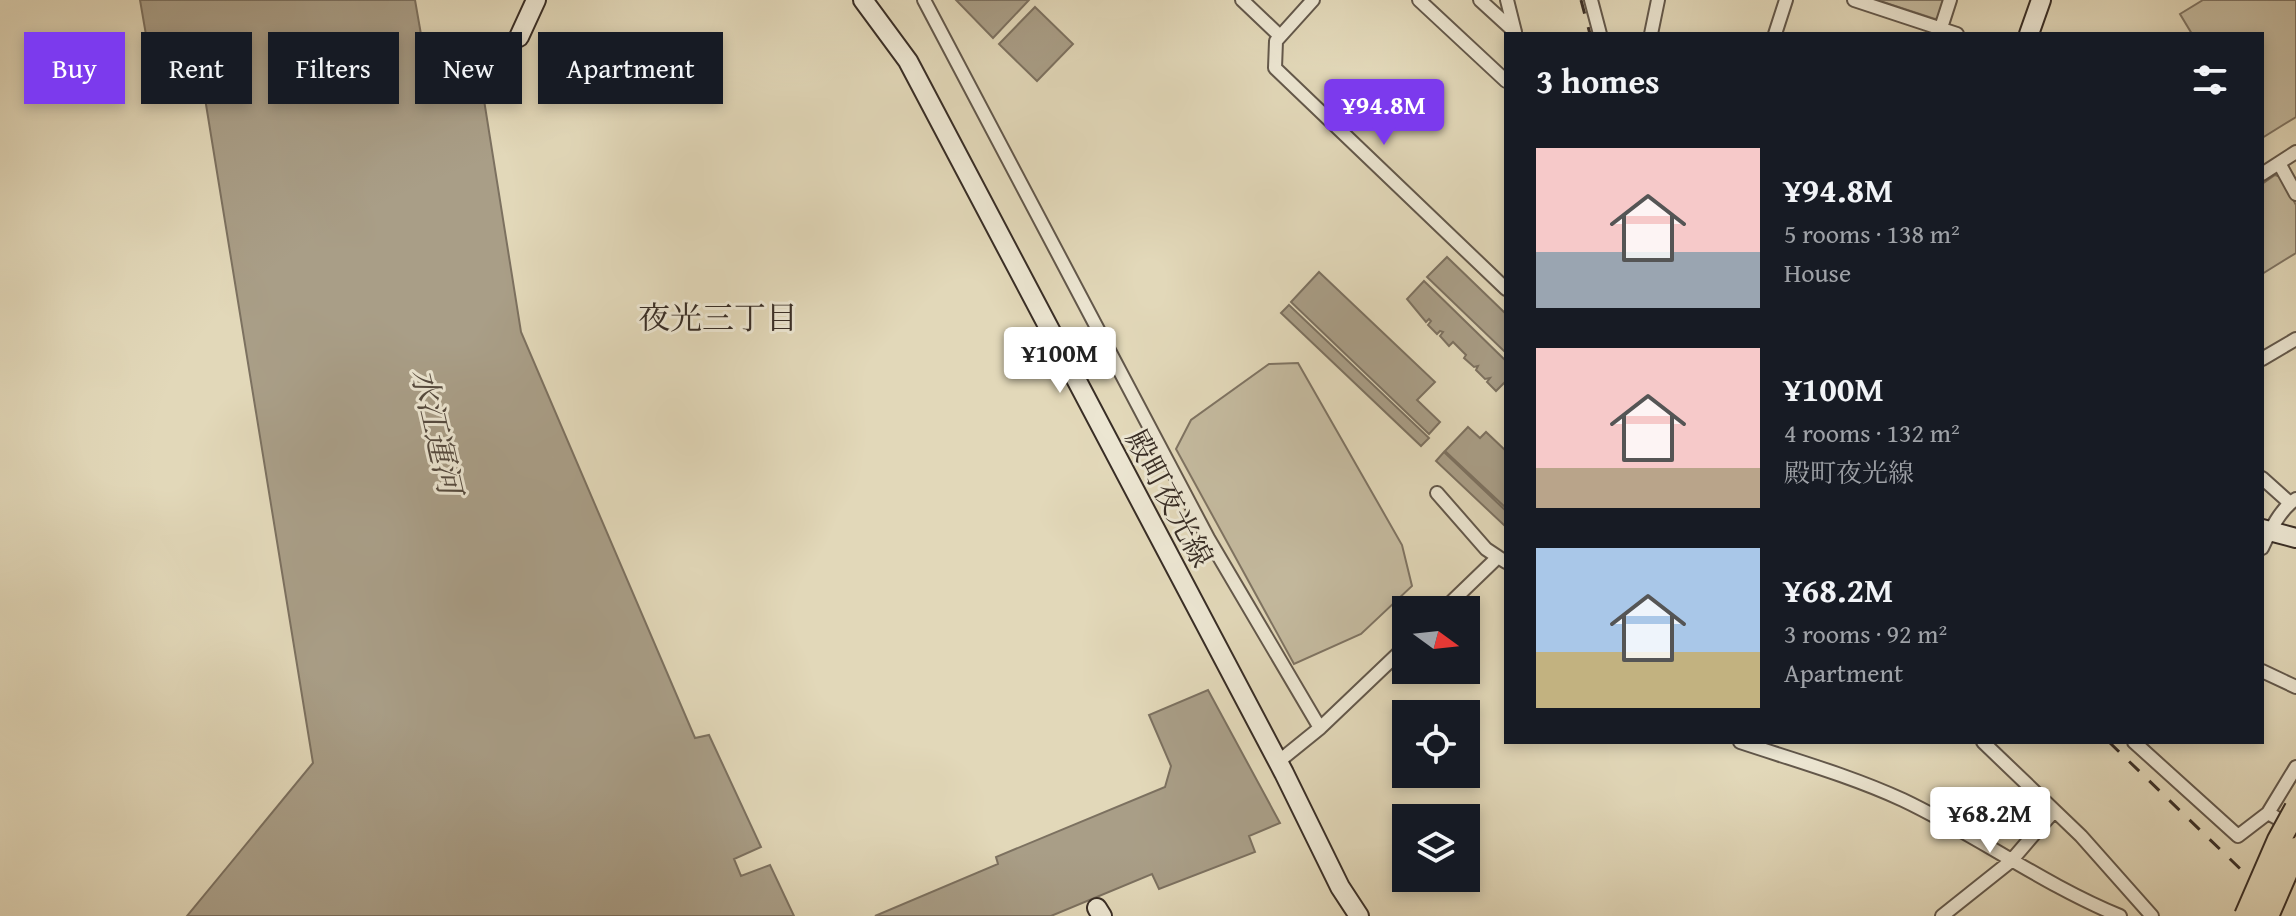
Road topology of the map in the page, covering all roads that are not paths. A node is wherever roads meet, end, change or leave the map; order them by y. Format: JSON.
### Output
{"nodes":[{"id":1,"x":536,"y":0,"type":"edge"},
{"id":2,"x":863,"y":0,"type":"edge"},
{"id":3,"x":924,"y":0,"type":"edge"},
{"id":4,"x":1242,"y":0,"type":"edge"},
{"id":5,"x":1313,"y":0,"type":"edge"},
{"id":6,"x":1419,"y":0,"type":"edge"},
{"id":7,"x":1480,"y":0,"type":"edge"},
{"id":8,"x":1507,"y":0,"type":"edge"},
{"id":9,"x":1591,"y":0,"type":"edge"},
{"id":10,"x":1658,"y":0,"type":"edge"},
{"id":11,"x":1786,"y":0,"type":"edge"},
{"id":12,"x":1854,"y":0,"type":"edge"},
{"id":13,"x":1950,"y":0,"type":"edge"},
{"id":14,"x":2041,"y":0,"type":"edge"},
{"id":15,"x":1940,"y":31,"type":"edge"},
{"id":16,"x":521,"y":32,"type":"edge"},
{"id":17,"x":1514,"y":32,"type":"edge"},
{"id":18,"x":1515,"y":32,"type":"edge"},
{"id":19,"x":1599,"y":32,"type":"edge"},
{"id":20,"x":1651,"y":32,"type":"edge"},
{"id":21,"x":1776,"y":32,"type":"edge"},
{"id":22,"x":2030,"y":32,"type":"edge"},
{"id":23,"x":1280,"y":36,"type":"junction"},
{"id":24,"x":1504,"y":79,"type":"edge"},
{"id":25,"x":2296,"y":152,"type":"edge"},
{"id":26,"x":2279,"y":163,"type":"junction"},
{"id":27,"x":2264,"y":173,"type":"edge"},
{"id":28,"x":2296,"y":194,"type":"edge"},
{"id":29,"x":1504,"y":287,"type":"edge"},
{"id":30,"x":2296,"y":339,"type":"edge"},
{"id":31,"x":2264,"y":358,"type":"edge"},
{"id":32,"x":2264,"y":479,"type":"edge"},
{"id":33,"x":1437,"y":493,"type":"dead end"},
{"id":34,"x":2293,"y":501,"type":"edge"},
{"id":35,"x":2264,"y":536,"type":"edge"},
{"id":36,"x":2296,"y":538,"type":"edge"},
{"id":37,"x":1502,"y":560,"type":"edge"},
{"id":38,"x":1460,"y":596,"type":"edge"},
{"id":39,"x":1392,"y":659,"type":"edge"},
{"id":40,"x":2264,"y":672,"type":"edge"},
{"id":41,"x":2296,"y":687,"type":"edge"},
{"id":42,"x":1320,"y":728,"type":"junction"},
{"id":43,"x":1746,"y":744,"type":"edge"},
{"id":44,"x":1985,"y":744,"type":"edge"},
{"id":45,"x":2136,"y":744,"type":"edge"},
{"id":46,"x":2296,"y":767,"type":"edge"},
{"id":47,"x":1285,"y":775,"type":"junction"},
{"id":48,"x":2296,"y":809,"type":"edge"},
{"id":49,"x":2054,"y":811,"type":"junction"},
{"id":50,"x":2268,"y":813,"type":"junction"},
{"id":51,"x":2296,"y":829,"type":"edge"},
{"id":52,"x":2296,"y":849,"type":"edge"},
{"id":53,"x":2011,"y":861,"type":"junction"},
{"id":54,"x":1359,"y":916,"type":"edge"},
{"id":55,"x":1942,"y":916,"type":"edge"},
{"id":56,"x":2120,"y":916,"type":"edge"},
{"id":57,"x":2152,"y":916,"type":"edge"},
{"id":58,"x":2246,"y":916,"type":"edge"},
{"id":59,"x":2267,"y":916,"type":"edge"}],
"edges":[{"from":1,"to":16,"type":"street"},
{"from":2,"to":47,"type":"street","name":"殿町夜光線"},
{"from":3,"to":42,"type":"street"},
{"from":4,"to":23,"type":"street"},
{"from":5,"to":23,"type":"street"},
{"from":6,"to":24,"type":"street"},
{"from":7,"to":17,"type":"street"},
{"from":8,"to":18,"type":"street"},
{"from":9,"to":19,"type":"street"},
{"from":10,"to":20,"type":"street"},
{"from":11,"to":21,"type":"street"},
{"from":12,"to":15,"type":"street"},
{"from":13,"to":15,"type":"street"},
{"from":14,"to":22,"type":"street"},
{"from":23,"to":29,"type":"street"},
{"from":25,"to":26,"type":"street"},
{"from":26,"to":27,"type":"street"},
{"from":26,"to":28,"type":"street"},
{"from":30,"to":31,"type":"street"},
{"from":32,"to":34,"type":"street"},
{"from":33,"to":37,"type":"street"},
{"from":34,"to":35,"type":"street"},
{"from":35,"to":36,"type":"street"},
{"from":37,"to":38,"type":"street"},
{"from":39,"to":42,"type":"street"},
{"from":40,"to":41,"type":"street"},
{"from":42,"to":47,"type":"street"},
{"from":43,"to":53,"type":"street"},
{"from":44,"to":49,"type":"street"},
{"from":45,"to":50,"type":"street"},
{"from":46,"to":50,"type":"street"},
{"from":47,"to":54,"type":"street","name":"殿町夜光線"},
{"from":48,"to":58,"type":"highway","bridge":true},
{"from":49,"to":53,"type":"street"},
{"from":49,"to":57,"type":"street"},
{"from":50,"to":51,"type":"street"},
{"from":52,"to":59,"type":"highway","bridge":true},
{"from":53,"to":55,"type":"street"},
{"from":53,"to":56,"type":"street"}]}
